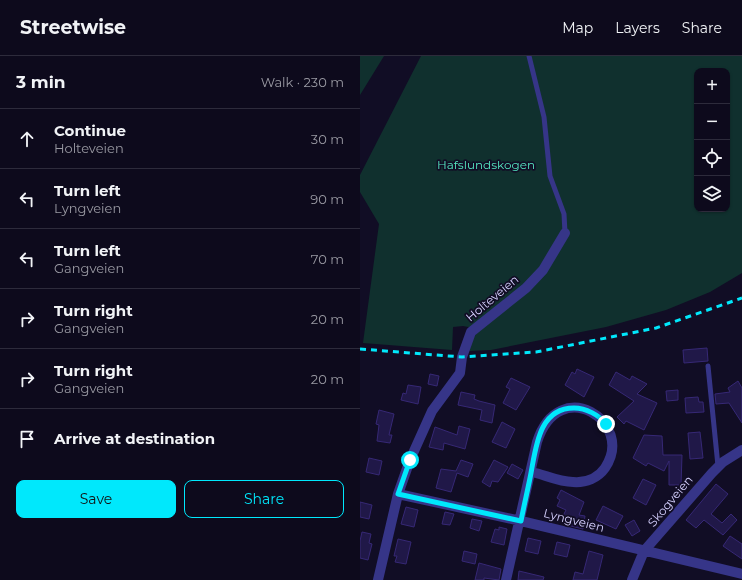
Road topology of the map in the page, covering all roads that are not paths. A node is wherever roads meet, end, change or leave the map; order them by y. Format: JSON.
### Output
{"nodes":[{"id":1,"x":529,"y":56,"type":"edge"},
{"id":2,"x":565,"y":233,"type":"joint"},
{"id":3,"x":708,"y":366,"type":"dead end"},
{"id":4,"x":742,"y":450,"type":"edge"},
{"id":5,"x":718,"y":466,"type":"junction"},
{"id":6,"x":532,"y":472,"type":"junction"},
{"id":7,"x":398,"y":494,"type":"junction"},
{"id":8,"x":521,"y":521,"type":"junction"},
{"id":9,"x":644,"y":551,"type":"junction"},
{"id":10,"x":742,"y":574,"type":"edge"},
{"id":11,"x":378,"y":580,"type":"edge"},
{"id":12,"x":506,"y":580,"type":"edge"},
{"id":13,"x":632,"y":580,"type":"edge"}],
"edges":[{"from":1,"to":2,"type":"lane","name":"Holteveien"},
{"from":2,"to":7,"type":"street","name":"Holteveien"},
{"from":3,"to":5,"type":"lane"},
{"from":4,"to":5,"type":"street","name":"Skogveien"},
{"from":5,"to":9,"type":"street","name":"Skogveien"},
{"from":6,"to":6,"type":"street"},
{"from":6,"to":8,"type":"street"},
{"from":7,"to":8,"type":"street","name":"Lyngveien"},
{"from":7,"to":11,"type":"street","name":"Holteveien"},
{"from":8,"to":9,"type":"street","name":"Lyngveien"},
{"from":8,"to":12,"type":"street"},
{"from":9,"to":10,"type":"street","name":"Lyngveien"},
{"from":9,"to":13,"type":"street","name":"Skogveien"}]}
